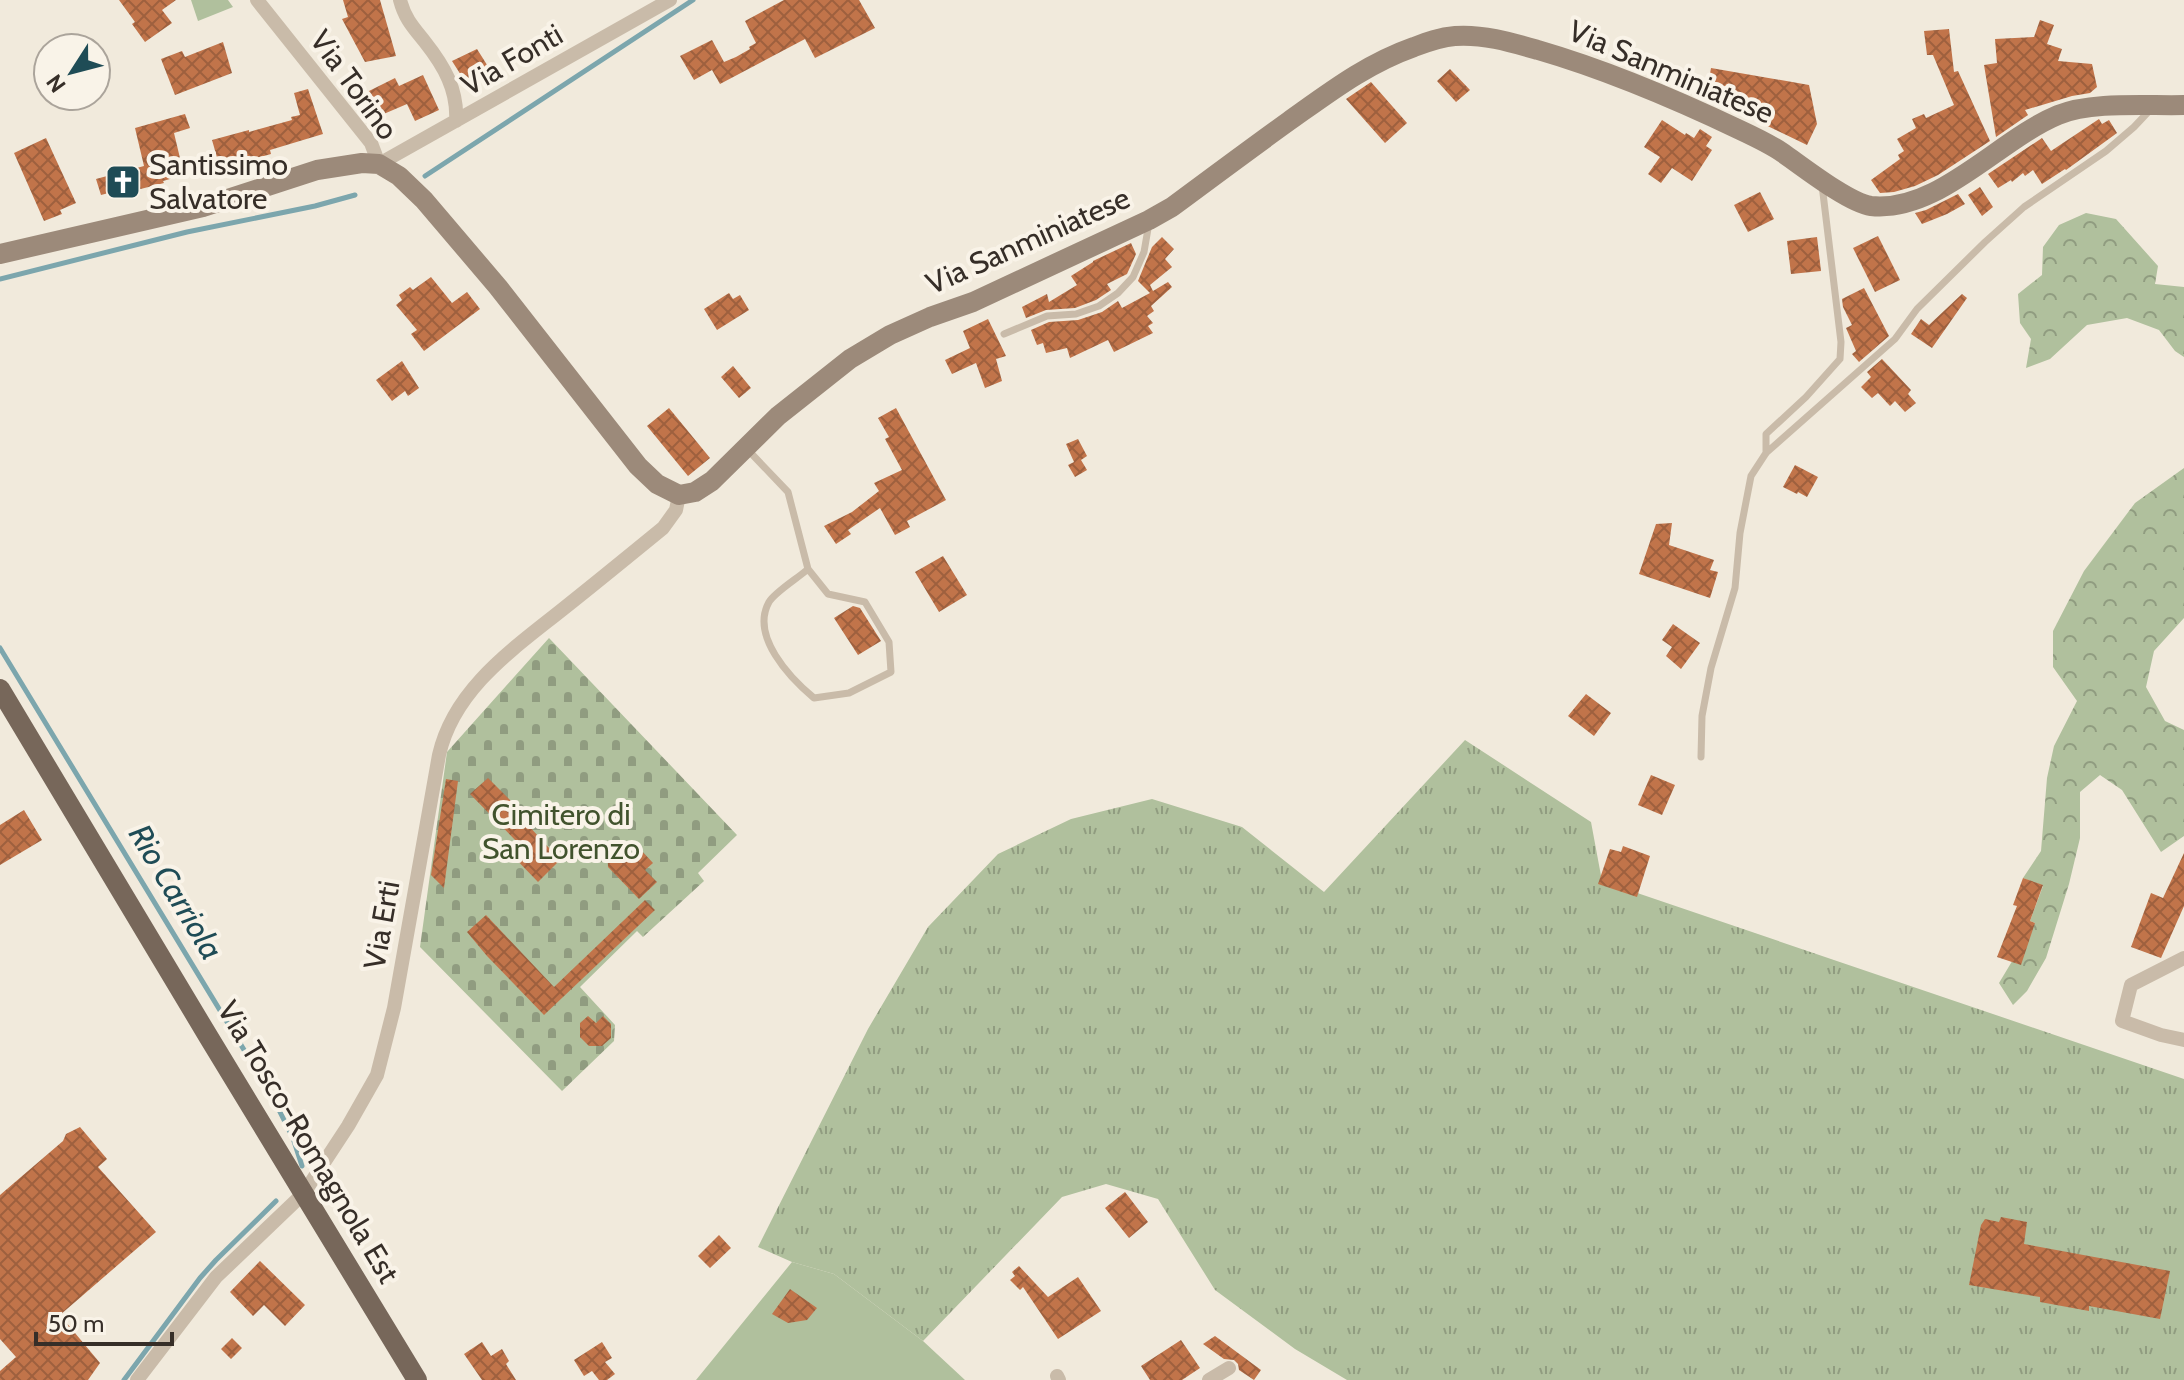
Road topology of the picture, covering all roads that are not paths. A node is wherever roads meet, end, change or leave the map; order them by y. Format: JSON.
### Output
{"nodes":[{"id":1,"x":257,"y":0,"type":"edge"},
{"id":2,"x":400,"y":0,"type":"edge"},
{"id":3,"x":670,"y":0,"type":"edge"},
{"id":4,"x":2154,"y":105,"type":"junction"},
{"id":5,"x":2184,"y":105,"type":"edge"},
{"id":6,"x":456,"y":121,"type":"junction"},
{"id":7,"x":379,"y":164,"type":"junction"},
{"id":8,"x":1821,"y":179,"type":"junction"},
{"id":9,"x":1149,"y":220,"type":"junction"},
{"id":10,"x":0,"y":254,"type":"edge"},
{"id":11,"x":1004,"y":334,"type":"dead end"},
{"id":12,"x":746,"y":448,"type":"junction"},
{"id":13,"x":1766,"y":453,"type":"junction"},
{"id":14,"x":679,"y":495,"type":"junction"},
{"id":15,"x":808,"y":569,"type":"junction"},
{"id":16,"x":0,"y":689,"type":"edge"},
{"id":17,"x":1701,"y":757,"type":"dead end"},
{"id":18,"x":2184,"y":958,"type":"edge"},
{"id":19,"x":2184,"y":1040,"type":"edge"},
{"id":20,"x":304,"y":1193,"type":"junction"},
{"id":21,"x":1229,"y":1368,"type":"dead end"},
{"id":22,"x":137,"y":1380,"type":"edge"},
{"id":23,"x":417,"y":1380,"type":"edge"},
{"id":24,"x":1209,"y":1380,"type":"edge"}],
"edges":[{"from":1,"to":7,"type":"street","name":"Via Torino"},
{"from":2,"to":6,"type":"street"},
{"from":3,"to":6,"type":"street","name":"Via Fonti"},
{"from":4,"to":5,"type":"main road","name":"Via Sanminiatese"},
{"from":4,"to":8,"type":"main road","name":"Via Sanminiatese"},
{"from":4,"to":13,"type":"lane"},
{"from":6,"to":7,"type":"street","name":"Via Fonti"},
{"from":7,"to":10,"type":"main road"},
{"from":7,"to":14,"type":"main road"},
{"from":8,"to":9,"type":"main road","name":"Via Sanminiatese"},
{"from":8,"to":13,"type":"lane"},
{"from":9,"to":11,"type":"lane"},
{"from":9,"to":12,"type":"main road","name":"Via Sanminiatese"},
{"from":12,"to":14,"type":"main road","name":"Via Sanminiatese"},
{"from":12,"to":15,"type":"lane"},
{"from":13,"to":17,"type":"lane"},
{"from":14,"to":20,"type":"street","name":"Via Erti"},
{"from":15,"to":15,"type":"lane"},
{"from":16,"to":20,"type":"main road","name":"Via Tosco-Romagnola Est"},
{"from":18,"to":19,"type":"street"},
{"from":20,"to":22,"type":"street","name":"Via Erti"},
{"from":20,"to":23,"type":"main road","name":"Via Tosco-Romagnola Est"},
{"from":21,"to":24,"type":"street"}]}
